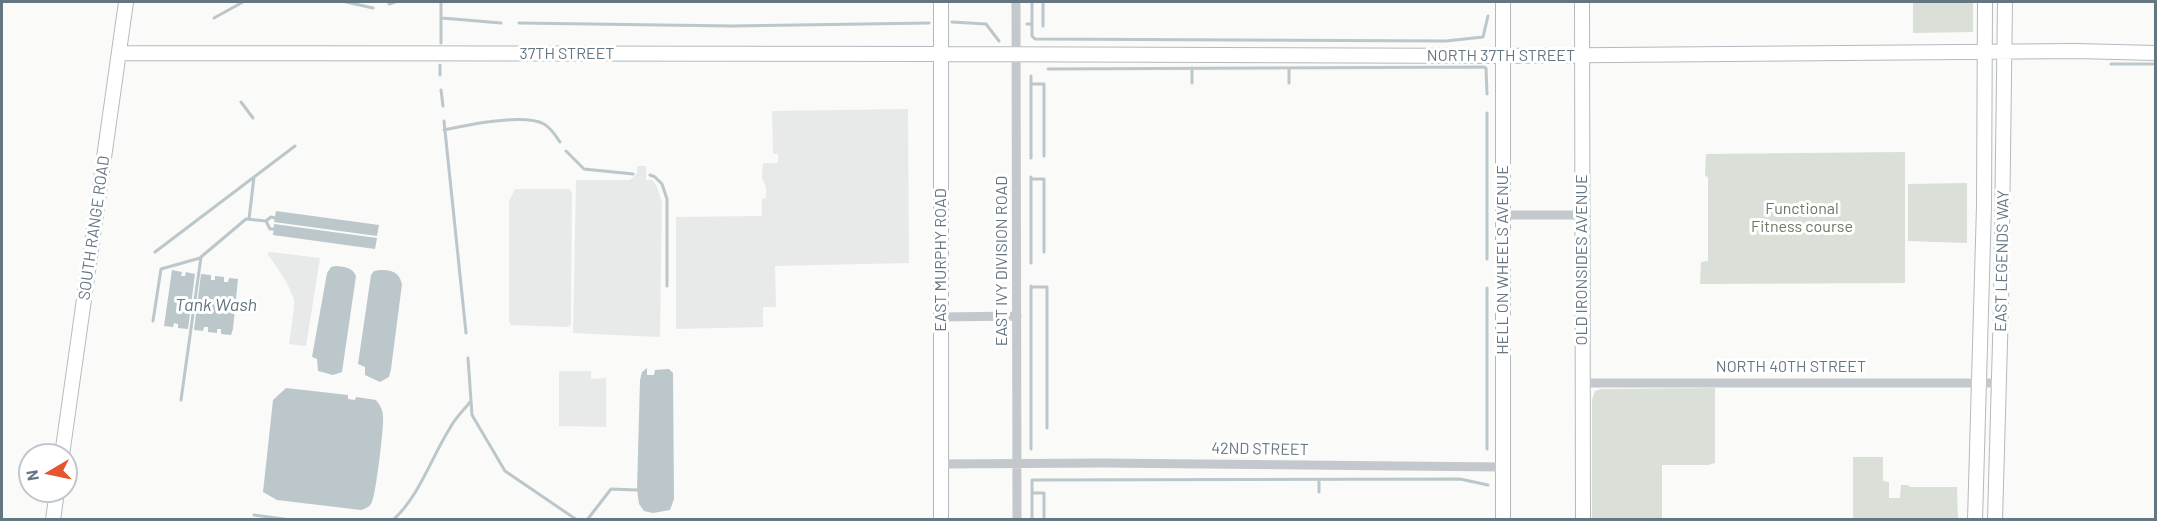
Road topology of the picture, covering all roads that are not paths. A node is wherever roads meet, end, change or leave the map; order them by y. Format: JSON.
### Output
{"nodes":[{"id":1,"x":126,"y":2,"type":"edge"},
{"id":2,"x":941,"y":2,"type":"edge"},
{"id":3,"x":1016,"y":2,"type":"edge"},
{"id":4,"x":1503,"y":2,"type":"edge"},
{"id":5,"x":1582,"y":2,"type":"edge"},
{"id":6,"x":1985,"y":2,"type":"edge"},
{"id":7,"x":2006,"y":2,"type":"edge"},
{"id":8,"x":1985,"y":52,"type":"junction"},
{"id":9,"x":2006,"y":52,"type":"junction"},
{"id":10,"x":2156,"y":52,"type":"edge"},
{"id":11,"x":118,"y":53,"type":"junction"},
{"id":12,"x":941,"y":54,"type":"junction"},
{"id":13,"x":1016,"y":54,"type":"junction"},
{"id":14,"x":1503,"y":56,"type":"junction"},
{"id":15,"x":1582,"y":56,"type":"junction"},
{"id":16,"x":1503,"y":215,"type":"junction"},
{"id":17,"x":1583,"y":215,"type":"junction"},
{"id":18,"x":1017,"y":316,"type":"junction"},
{"id":19,"x":940,"y":317,"type":"junction"},
{"id":20,"x":1978,"y":382,"type":"junction"},
{"id":21,"x":1582,"y":383,"type":"junction"},
{"id":22,"x":1999,"y":383,"type":"junction"},
{"id":23,"x":64,"y":443,"type":"edge"},
{"id":24,"x":941,"y":464,"type":"junction"},
{"id":25,"x":1017,"y":465,"type":"junction"},
{"id":26,"x":1503,"y":467,"type":"junction"},
{"id":27,"x":55,"y":503,"type":"edge"},
{"id":28,"x":53,"y":519,"type":"edge"},
{"id":29,"x":941,"y":519,"type":"edge"},
{"id":30,"x":1017,"y":519,"type":"edge"},
{"id":31,"x":1503,"y":519,"type":"edge"},
{"id":32,"x":1583,"y":519,"type":"edge"},
{"id":33,"x":1976,"y":519,"type":"edge"},
{"id":34,"x":1995,"y":519,"type":"edge"}],
"edges":[{"from":1,"to":11,"type":"street","name":"SOUTH RANGE ROAD"},
{"from":2,"to":12,"type":"street","name":"EAST MURPHY ROAD"},
{"from":3,"to":13,"type":"street","name":"EAST IVY DIVISION ROAD"},
{"from":4,"to":14,"type":"street","name":"HELL ON WHEELS AVENUE"},
{"from":5,"to":15,"type":"street","name":"OLD IRONSIDES AVENUE"},
{"from":6,"to":8,"type":"street","name":"EAST LEGENDS WAY"},
{"from":7,"to":9,"type":"street","name":"EAST LEGENDS WAY"},
{"from":8,"to":9,"type":"street","name":"NORTH 37TH STREET"},
{"from":8,"to":15,"type":"street","name":"NORTH 37TH STREET"},
{"from":8,"to":20,"type":"street","name":"EAST LEGENDS WAY"},
{"from":9,"to":10,"type":"street","name":"NORTH 37TH STREET"},
{"from":9,"to":22,"type":"street","name":"EAST LEGENDS WAY"},
{"from":11,"to":12,"type":"street","name":"37TH STREET"},
{"from":11,"to":23,"type":"street","name":"SOUTH RANGE ROAD"},
{"from":12,"to":13,"type":"street","name":"37TH STREET"},
{"from":12,"to":19,"type":"street","name":"EAST MURPHY ROAD"},
{"from":13,"to":14,"type":"street","name":"NORTH 37TH STREET"},
{"from":13,"to":18,"type":"street","name":"EAST IVY DIVISION ROAD"},
{"from":14,"to":15,"type":"street","name":"NORTH 37TH STREET"},
{"from":14,"to":16,"type":"street","name":"HELL ON WHEELS AVENUE"},
{"from":15,"to":17,"type":"street","name":"OLD IRONSIDES AVENUE"},
{"from":16,"to":17,"type":"street"},
{"from":16,"to":26,"type":"street","name":"HELL ON WHEELS AVENUE"},
{"from":17,"to":21,"type":"street","name":"OLD IRONSIDES AVENUE"},
{"from":18,"to":19,"type":"street"},
{"from":18,"to":25,"type":"street","name":"EAST IVY DIVISION ROAD"},
{"from":19,"to":24,"type":"street","name":"EAST MURPHY ROAD"},
{"from":20,"to":21,"type":"street","name":"NORTH 40TH STREET"},
{"from":20,"to":22,"type":"street","name":"NORTH 40TH STREET"},
{"from":20,"to":33,"type":"street","name":"EAST LEGENDS WAY"},
{"from":21,"to":32,"type":"street","name":"OLD IRONSIDES AVENUE"},
{"from":22,"to":34,"type":"street","name":"EAST LEGENDS WAY"},
{"from":24,"to":25,"type":"street","name":"42ND STREET"},
{"from":24,"to":29,"type":"street","name":"EAST MURPHY ROAD"},
{"from":25,"to":26,"type":"street","name":"42ND STREET"},
{"from":25,"to":30,"type":"street","name":"EAST IVY DIVISION ROAD"},
{"from":26,"to":31,"type":"street","name":"HELL ON WHEELS AVENUE"},
{"from":27,"to":28,"type":"street"}]}
